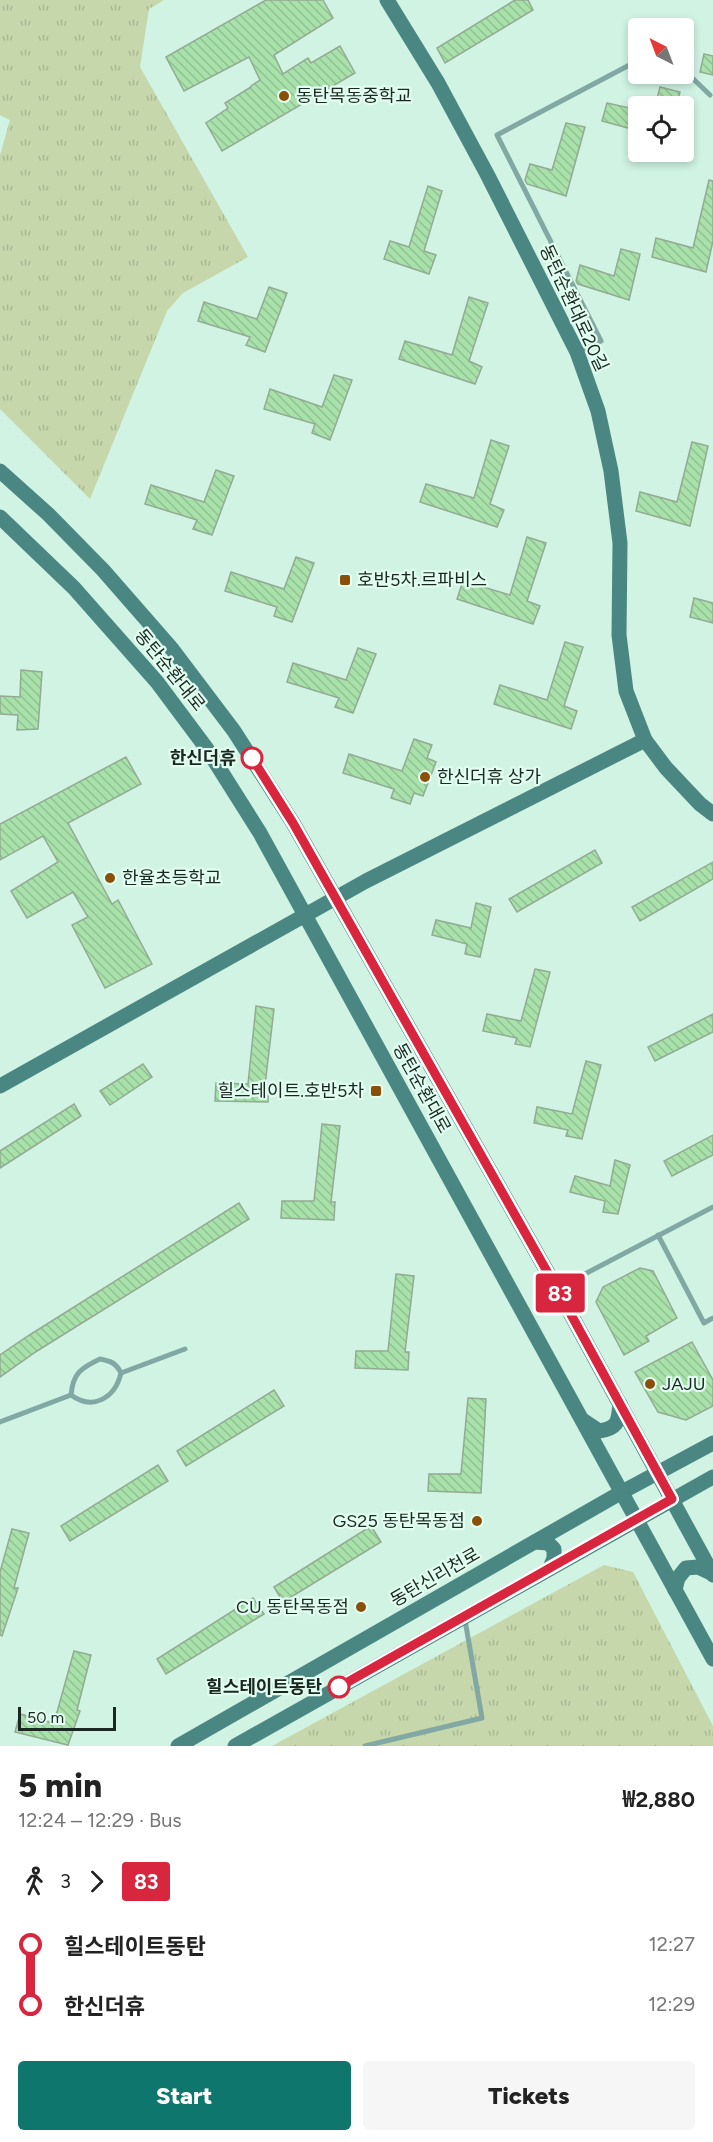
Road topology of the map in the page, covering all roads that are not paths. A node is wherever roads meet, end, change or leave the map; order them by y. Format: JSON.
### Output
{"nodes":[{"id":1,"x":387,"y":0,"type":"edge"},
{"id":2,"x":628,"y":66,"type":"edge"},
{"id":3,"x":694,"y":79,"type":"edge"},
{"id":4,"x":710,"y":94,"type":"dead end"},
{"id":5,"x":577,"y":352,"type":"junction"},
{"id":6,"x":0,"y":471,"type":"edge"},
{"id":7,"x":0,"y":517,"type":"edge"},
{"id":8,"x":645,"y":740,"type":"junction"},
{"id":9,"x":713,"y":814,"type":"edge"},
{"id":10,"x":335,"y":898,"type":"junction"},
{"id":11,"x":305,"y":915,"type":"junction"},
{"id":12,"x":0,"y":1086,"type":"edge"},
{"id":13,"x":713,"y":1207,"type":"edge"},
{"id":14,"x":658,"y":1235,"type":"junction"},
{"id":15,"x":557,"y":1289,"type":"junction"},
{"id":16,"x":713,"y":1318,"type":"edge"},
{"id":17,"x":185,"y":1349,"type":"dead end"},
{"id":18,"x":121,"y":1373,"type":"junction"},
{"id":19,"x":71,"y":1395,"type":"junction"},
{"id":20,"x":620,"y":1404,"type":"junction"},
{"id":21,"x":582,"y":1420,"type":"junction"},
{"id":22,"x":0,"y":1422,"type":"edge"},
{"id":23,"x":713,"y":1443,"type":"edge"},
{"id":24,"x":657,"y":1473,"type":"junction"},
{"id":25,"x":713,"y":1477,"type":"edge"},
{"id":26,"x":622,"y":1492,"type":"junction"},
{"id":27,"x":672,"y":1499,"type":"junction"},
{"id":28,"x":637,"y":1520,"type":"junction"},
{"id":29,"x":535,"y":1542,"type":"junction"},
{"id":30,"x":550,"y":1568,"type":"junction"},
{"id":31,"x":713,"y":1575,"type":"edge"},
{"id":32,"x":675,"y":1590,"type":"junction"},
{"id":33,"x":464,"y":1616,"type":"junction"},
{"id":34,"x":713,"y":1659,"type":"edge"},
{"id":35,"x":178,"y":1746,"type":"edge"},
{"id":36,"x":235,"y":1746,"type":"edge"},
{"id":37,"x":365,"y":1746,"type":"edge"}],
"edges":[{"from":1,"to":5,"type":"main road","name":"동탄순환대로20길"},
{"from":2,"to":5,"type":"lane"},
{"from":3,"to":4,"type":"lane"},
{"from":5,"to":8,"type":"main road","name":"동탄순환대로20길"},
{"from":6,"to":10,"type":"main road","name":"동탄순환대로"},
{"from":7,"to":11,"type":"main road","name":"동탄순환대로"},
{"from":8,"to":9,"type":"main road","name":"동탄순환대로20길"},
{"from":8,"to":10,"type":"main road"},
{"from":10,"to":11,"type":"main road"},
{"from":10,"to":15,"type":"main road","name":"동탄순환대로"},
{"from":11,"to":12,"type":"main road"},
{"from":11,"to":21,"type":"main road","name":"동탄순환대로"},
{"from":13,"to":14,"type":"lane"},
{"from":14,"to":15,"type":"lane"},
{"from":14,"to":16,"type":"lane"},
{"from":15,"to":20,"type":"main road","name":"동탄순환대로"},
{"from":17,"to":18,"type":"lane"},
{"from":18,"to":19,"type":"lane"},
{"from":18,"to":19,"type":"lane"},
{"from":19,"to":22,"type":"lane"},
{"from":20,"to":21,"type":"main road"},
{"from":20,"to":24,"type":"main road","name":"동탄순환대로"},
{"from":21,"to":26,"type":"main road","name":"동탄순환대로"},
{"from":23,"to":24,"type":"main road","name":"동탄신리천로"},
{"from":24,"to":26,"type":"main road","name":"동탄신리천로"},
{"from":24,"to":27,"type":"main road","name":"동탄순환대로"},
{"from":25,"to":27,"type":"main road"},
{"from":26,"to":28,"type":"main road","name":"동탄순환대로"},
{"from":26,"to":29,"type":"main road","name":"동탄신리천로"},
{"from":27,"to":28,"type":"main road"},
{"from":27,"to":31,"type":"main road","name":"동탄순환대로"},
{"from":28,"to":30,"type":"main road"},
{"from":28,"to":32,"type":"main road","name":"동탄순환대로"},
{"from":29,"to":30,"type":"main road"},
{"from":29,"to":35,"type":"main road","name":"동탄신리천로"},
{"from":30,"to":33,"type":"main road"},
{"from":31,"to":32,"type":"main road"},
{"from":32,"to":34,"type":"main road","name":"동탄순환대로"},
{"from":33,"to":36,"type":"main road"},
{"from":33,"to":37,"type":"lane"}]}
